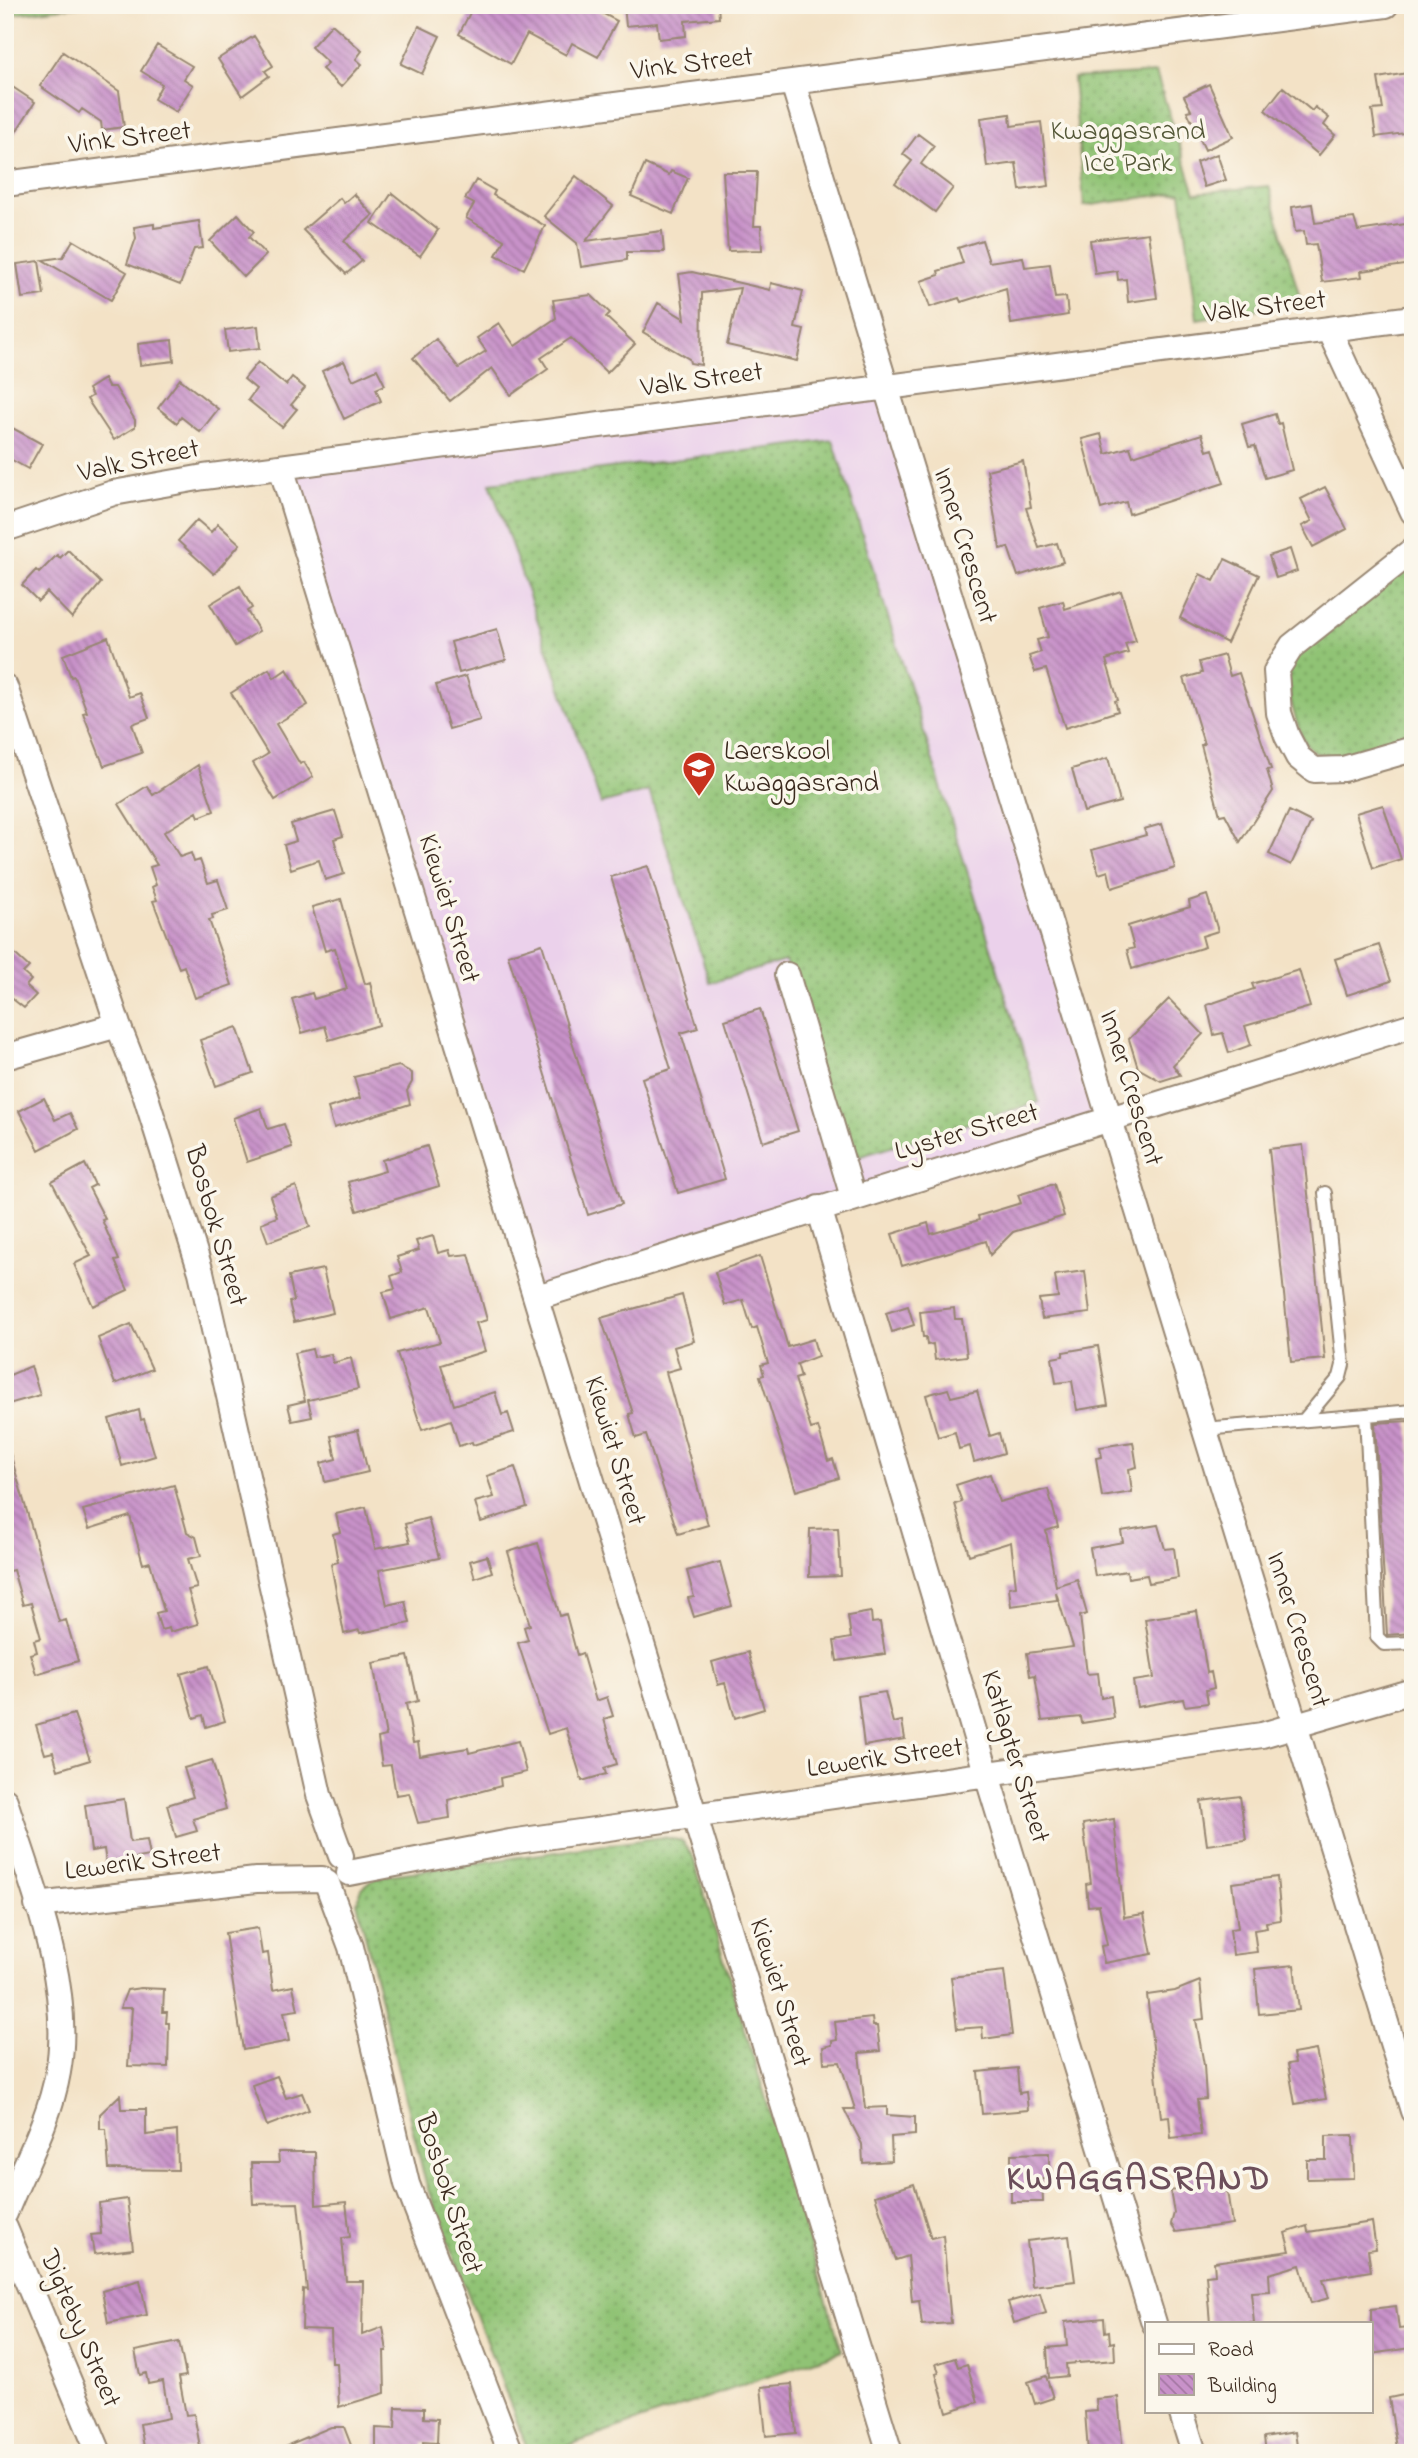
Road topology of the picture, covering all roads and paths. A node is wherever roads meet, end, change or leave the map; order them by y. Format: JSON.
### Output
{"nodes":[{"id":1,"x":1386,"y":5,"type":"edge"},
{"id":2,"x":793,"y":83,"type":"junction"},
{"id":3,"x":5,"y":184,"type":"edge"},
{"id":4,"x":1413,"y":318,"type":"edge"},
{"id":5,"x":1329,"y":330,"type":"junction"},
{"id":6,"x":884,"y":387,"type":"junction"},
{"id":7,"x":281,"y":467,"type":"junction"},
{"id":8,"x":1413,"y":512,"type":"edge"},
{"id":9,"x":5,"y":528,"type":"edge"},
{"id":10,"x":1413,"y":550,"type":"edge"},
{"id":11,"x":5,"y":687,"type":"edge"},
{"id":12,"x":1413,"y":749,"type":"edge"},
{"id":13,"x":787,"y":975,"type":"dead end"},
{"id":14,"x":118,"y":1024,"type":"junction"},
{"id":15,"x":1413,"y":1025,"type":"edge"},
{"id":16,"x":5,"y":1057,"type":"edge"},
{"id":17,"x":1110,"y":1122,"type":"junction"},
{"id":18,"x":1325,"y":1193,"type":"dead end"},
{"id":19,"x":853,"y":1197,"type":"junction"},
{"id":20,"x":820,"y":1208,"type":"junction"},
{"id":21,"x":537,"y":1297,"type":"junction"},
{"id":22,"x":1413,"y":1411,"type":"edge"},
{"id":23,"x":1366,"y":1415,"type":"junction"},
{"id":24,"x":1304,"y":1420,"type":"junction"},
{"id":25,"x":1204,"y":1429,"type":"junction"},
{"id":26,"x":1413,"y":1643,"type":"edge"},
{"id":27,"x":1413,"y":1691,"type":"edge"},
{"id":28,"x":1295,"y":1727,"type":"junction"},
{"id":29,"x":987,"y":1775,"type":"junction"},
{"id":30,"x":5,"y":1801,"type":"edge"},
{"id":31,"x":693,"y":1816,"type":"junction"},
{"id":32,"x":334,"y":1870,"type":"junction"},
{"id":33,"x":37,"y":1905,"type":"junction"},
{"id":34,"x":1413,"y":2111,"type":"edge"},
{"id":35,"x":5,"y":2213,"type":"edge"},
{"id":36,"x":5,"y":2228,"type":"edge"},
{"id":37,"x":1154,"y":2322,"type":"edge"},
{"id":38,"x":1181,"y":2412,"type":"edge"},
{"id":39,"x":99,"y":2453,"type":"edge"},
{"id":40,"x":511,"y":2453,"type":"edge"},
{"id":41,"x":890,"y":2453,"type":"edge"},
{"id":42,"x":1195,"y":2453,"type":"edge"}],
"edges":[{"from":1,"to":2,"type":"street","name":"Vink Street"},
{"from":2,"to":3,"type":"street","name":"Vink Street"},
{"from":2,"to":6,"type":"street","name":"Inner Crescent"},
{"from":4,"to":5,"type":"street","name":"Valk Street"},
{"from":5,"to":6,"type":"street","name":"Valk Street"},
{"from":5,"to":8,"type":"street"},
{"from":6,"to":7,"type":"street","name":"Valk Street"},
{"from":6,"to":17,"type":"street","name":"Inner Crescent"},
{"from":7,"to":9,"type":"street","name":"Valk Street"},
{"from":7,"to":21,"type":"street","name":"Kiewiet Street"},
{"from":10,"to":12,"type":"street"},
{"from":11,"to":14,"type":"street","name":"Bosbok Street"},
{"from":13,"to":19,"type":"street"},
{"from":14,"to":16,"type":"street"},
{"from":14,"to":32,"type":"street","name":"Bosbok Street"},
{"from":15,"to":17,"type":"street","name":"Lyster Street"},
{"from":17,"to":19,"type":"street","name":"Lyster Street"},
{"from":17,"to":25,"type":"street","name":"Inner Crescent"},
{"from":18,"to":24,"type":"lane"},
{"from":19,"to":20,"type":"street","name":"Lyster Street"},
{"from":20,"to":21,"type":"street","name":"Lyster Street"},
{"from":20,"to":29,"type":"street","name":"Katlagter Street"},
{"from":21,"to":31,"type":"street","name":"Kiewiet Street"},
{"from":22,"to":23,"type":"lane"},
{"from":23,"to":24,"type":"lane"},
{"from":23,"to":26,"type":"lane"},
{"from":24,"to":25,"type":"lane"},
{"from":25,"to":28,"type":"street","name":"Inner Crescent"},
{"from":27,"to":28,"type":"street","name":"Lewerik Street"},
{"from":28,"to":29,"type":"street","name":"Lewerik Street"},
{"from":28,"to":34,"type":"street","name":"Inner Crescent"},
{"from":29,"to":31,"type":"street","name":"Lewerik Street"},
{"from":29,"to":37,"type":"street","name":"Katlagter Street"},
{"from":30,"to":33,"type":"street"},
{"from":31,"to":32,"type":"street","name":"Lewerik Street"},
{"from":31,"to":41,"type":"street","name":"Kiewiet Street"},
{"from":32,"to":33,"type":"street","name":"Lewerik Street"},
{"from":32,"to":40,"type":"street","name":"Bosbok Street"},
{"from":33,"to":35,"type":"street"},
{"from":36,"to":39,"type":"street","name":"Digteby Street"},
{"from":38,"to":42,"type":"street"}]}
